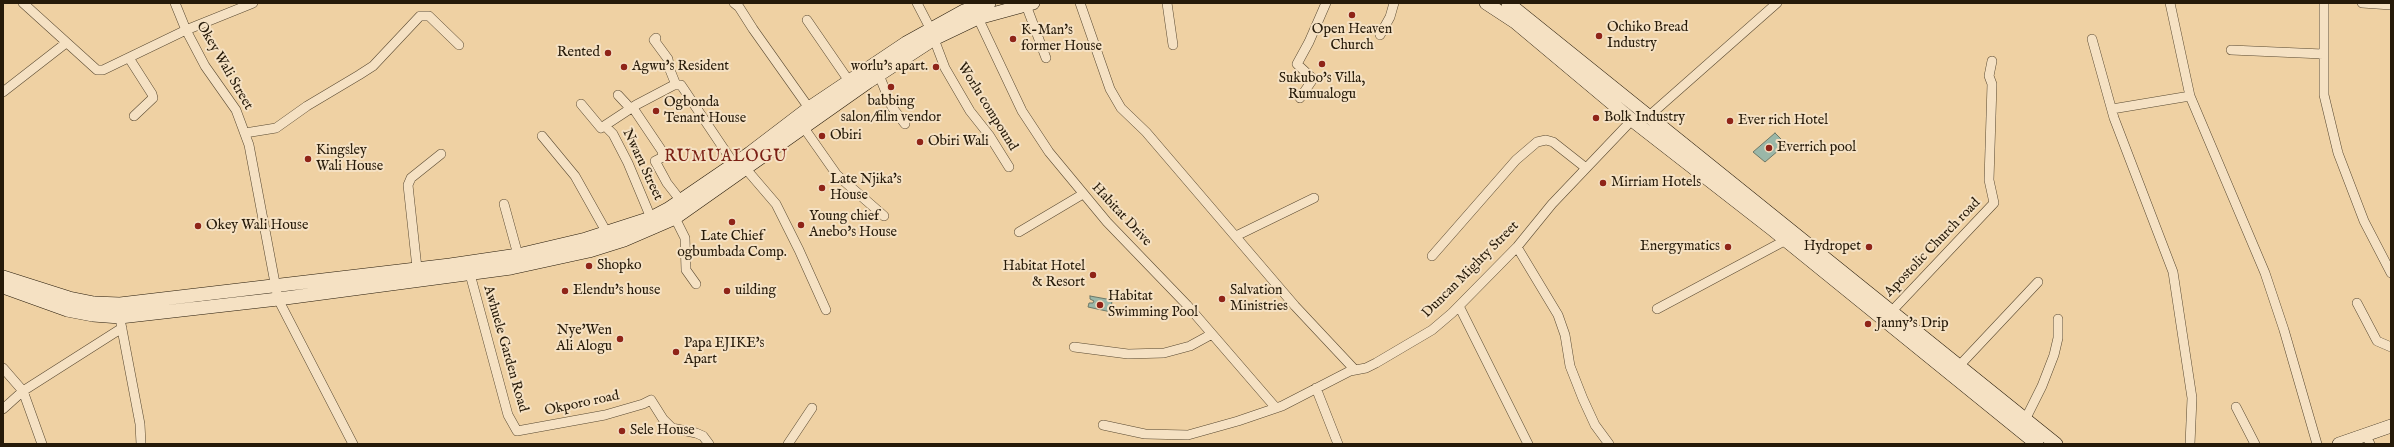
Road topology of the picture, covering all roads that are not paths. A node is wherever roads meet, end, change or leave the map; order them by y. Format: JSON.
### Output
{"nodes":[{"id":1,"x":23,"y":3,"type":"edge"},
{"id":2,"x":175,"y":3,"type":"edge"},
{"id":3,"x":254,"y":3,"type":"edge"},
{"id":4,"x":734,"y":3,"type":"edge"},
{"id":5,"x":917,"y":3,"type":"edge"},
{"id":6,"x":1080,"y":3,"type":"edge"},
{"id":7,"x":1167,"y":3,"type":"edge"},
{"id":8,"x":1326,"y":3,"type":"edge"},
{"id":9,"x":1394,"y":3,"type":"edge"},
{"id":10,"x":1486,"y":3,"type":"edge"},
{"id":11,"x":1508,"y":3,"type":"edge"},
{"id":12,"x":1777,"y":3,"type":"edge"},
{"id":13,"x":2170,"y":3,"type":"edge"},
{"id":14,"x":2324,"y":3,"type":"edge"},
{"id":15,"x":2362,"y":3,"type":"edge"},
{"id":16,"x":1029,"y":4,"type":"edge"},
{"id":17,"x":2391,"y":5,"type":"edge"},
{"id":18,"x":980,"y":8,"type":"edge"},
{"id":19,"x":807,"y":20,"type":"dead end"},
{"id":20,"x":186,"y":30,"type":"junction"},
{"id":21,"x":932,"y":34,"type":"junction"},
{"id":22,"x":1380,"y":35,"type":"dead end"},
{"id":23,"x":656,"y":38,"type":"dead end"},
{"id":24,"x":2092,"y":39,"type":"dead end"},
{"id":25,"x":66,"y":44,"type":"junction"},
{"id":26,"x":459,"y":45,"type":"dead end"},
{"id":27,"x":1173,"y":45,"type":"dead end"},
{"id":28,"x":2231,"y":50,"type":"dead end"},
{"id":29,"x":2323,"y":54,"type":"junction"},
{"id":30,"x":129,"y":58,"type":"junction"},
{"id":31,"x":1046,"y":58,"type":"dead end"},
{"id":32,"x":1992,"y":61,"type":"dead end"},
{"id":33,"x":879,"y":75,"type":"junction"},
{"id":34,"x":849,"y":81,"type":"junction"},
{"id":35,"x":676,"y":84,"type":"junction"},
{"id":36,"x":3,"y":92,"type":"edge"},
{"id":37,"x":618,"y":95,"type":"dead end"},
{"id":38,"x":2190,"y":96,"type":"junction"},
{"id":39,"x":1300,"y":98,"type":"dead end"},
{"id":40,"x":581,"y":104,"type":"dead end"},
{"id":41,"x":632,"y":108,"type":"junction"},
{"id":42,"x":809,"y":108,"type":"junction"},
{"id":43,"x":2112,"y":109,"type":"junction"},
{"id":44,"x":134,"y":116,"type":"dead end"},
{"id":45,"x":1649,"y":116,"type":"junction"},
{"id":46,"x":1632,"y":120,"type":"junction"},
{"id":47,"x":905,"y":124,"type":"dead end"},
{"id":48,"x":605,"y":126,"type":"junction"},
{"id":49,"x":804,"y":128,"type":"junction"},
{"id":50,"x":245,"y":133,"type":"junction"},
{"id":51,"x":542,"y":136,"type":"dead end"},
{"id":52,"x":441,"y":154,"type":"dead end"},
{"id":53,"x":740,"y":167,"type":"junction"},
{"id":54,"x":1009,"y":167,"type":"dead end"},
{"id":55,"x":1586,"y":168,"type":"junction"},
{"id":56,"x":1083,"y":194,"type":"junction"},
{"id":57,"x":1314,"y":198,"type":"dead end"},
{"id":58,"x":681,"y":201,"type":"junction"},
{"id":59,"x":504,"y":204,"type":"dead end"},
{"id":60,"x":884,"y":216,"type":"dead end"},
{"id":61,"x":651,"y":218,"type":"junction"},
{"id":62,"x":675,"y":218,"type":"junction"},
{"id":63,"x":1019,"y":232,"type":"dead end"},
{"id":64,"x":616,"y":234,"type":"junction"},
{"id":65,"x":1236,"y":236,"type":"junction"},
{"id":66,"x":1786,"y":240,"type":"junction"},
{"id":67,"x":1517,"y":247,"type":"junction"},
{"id":68,"x":518,"y":255,"type":"junction"},
{"id":69,"x":1432,"y":256,"type":"dead end"},
{"id":70,"x":417,"y":268,"type":"junction"},
{"id":71,"x":2391,"y":273,"type":"edge"},
{"id":72,"x":470,"y":274,"type":"junction"},
{"id":73,"x":3,"y":277,"type":"edge"},
{"id":74,"x":2038,"y":282,"type":"dead end"},
{"id":75,"x":696,"y":284,"type":"dead end"},
{"id":76,"x":275,"y":285,"type":"junction"},
{"id":77,"x":3,"y":287,"type":"edge"},
{"id":78,"x":278,"y":299,"type":"junction"},
{"id":79,"x":2357,"y":303,"type":"dead end"},
{"id":80,"x":1459,"y":306,"type":"junction"},
{"id":81,"x":1657,"y":309,"type":"dead end"},
{"id":82,"x":826,"y":310,"type":"dead end"},
{"id":83,"x":1891,"y":312,"type":"junction"},
{"id":84,"x":2058,"y":318,"type":"dead end"},
{"id":85,"x":121,"y":322,"type":"junction"},
{"id":86,"x":1212,"y":334,"type":"junction"},
{"id":87,"x":1074,"y":347,"type":"dead end"},
{"id":88,"x":2391,"y":347,"type":"edge"},
{"id":89,"x":1958,"y":366,"type":"junction"},
{"id":90,"x":3,"y":368,"type":"edge"},
{"id":91,"x":1355,"y":370,"type":"junction"},
{"id":92,"x":1316,"y":388,"type":"junction"},
{"id":93,"x":23,"y":391,"type":"junction"},
{"id":94,"x":2236,"y":407,"type":"dead end"},
{"id":95,"x":812,"y":408,"type":"dead end"},
{"id":96,"x":1276,"y":408,"type":"junction"},
{"id":97,"x":3,"y":409,"type":"edge"},
{"id":98,"x":2025,"y":420,"type":"junction"},
{"id":99,"x":1103,"y":425,"type":"dead end"},
{"id":100,"x":2391,"y":426,"type":"edge"},
{"id":101,"x":517,"y":431,"type":"joint"},
{"id":102,"x":2391,"y":436,"type":"edge"},
{"id":103,"x":2368,"y":443,"type":"edge"},
{"id":104,"x":42,"y":444,"type":"edge"},
{"id":105,"x":141,"y":444,"type":"edge"},
{"id":106,"x":353,"y":444,"type":"edge"},
{"id":107,"x":709,"y":444,"type":"edge"},
{"id":108,"x":788,"y":444,"type":"edge"},
{"id":109,"x":1338,"y":444,"type":"edge"},
{"id":110,"x":1528,"y":444,"type":"edge"},
{"id":111,"x":1609,"y":444,"type":"edge"},
{"id":112,"x":2037,"y":444,"type":"edge"},
{"id":113,"x":2056,"y":444,"type":"edge"},
{"id":114,"x":2190,"y":444,"type":"edge"},
{"id":115,"x":2255,"y":444,"type":"edge"},
{"id":116,"x":2317,"y":444,"type":"edge"},
{"id":117,"x":2339,"y":444,"type":"edge"}],
"edges":[{"from":1,"to":25,"type":"street"},
{"from":2,"to":20,"type":"street","name":"Okey Wali Street"},
{"from":3,"to":20,"type":"street"},
{"from":4,"to":42,"type":"street"},
{"from":5,"to":21,"type":"street","name":"Worlu compound"},
{"from":6,"to":65,"type":"street"},
{"from":7,"to":27,"type":"street"},
{"from":8,"to":39,"type":"street"},
{"from":9,"to":22,"type":"street"},
{"from":10,"to":46,"type":"main road"},
{"from":11,"to":45,"type":"main road"},
{"from":12,"to":45,"type":"street"},
{"from":13,"to":38,"type":"street"},
{"from":14,"to":29,"type":"street"},
{"from":15,"to":17,"type":"street"},
{"from":16,"to":18,"type":"main road"},
{"from":16,"to":31,"type":"street"},
{"from":18,"to":21,"type":"main road"},
{"from":18,"to":56,"type":"street","name":"Habitat Drive"},
{"from":19,"to":34,"type":"street"},
{"from":20,"to":30,"type":"street"},
{"from":20,"to":50,"type":"street","name":"Okey Wali Street"},
{"from":21,"to":33,"type":"main road"},
{"from":21,"to":34,"type":"main road"},
{"from":21,"to":54,"type":"street","name":"Worlu compound"},
{"from":23,"to":35,"type":"street"},
{"from":24,"to":43,"type":"street"},
{"from":25,"to":30,"type":"street"},
{"from":25,"to":36,"type":"street"},
{"from":26,"to":50,"type":"street"},
{"from":28,"to":29,"type":"street"},
{"from":29,"to":71,"type":"street"},
{"from":30,"to":44,"type":"street"},
{"from":32,"to":83,"type":"street","name":"Apostolic Church road"},
{"from":33,"to":47,"type":"street"},
{"from":33,"to":49,"type":"main road"},
{"from":34,"to":42,"type":"main road"},
{"from":35,"to":41,"type":"street"},
{"from":35,"to":53,"type":"street"},
{"from":37,"to":41,"type":"street"},
{"from":38,"to":43,"type":"street"},
{"from":38,"to":116,"type":"street"},
{"from":40,"to":48,"type":"street","name":"Nwaru Street"},
{"from":41,"to":48,"type":"street"},
{"from":41,"to":58,"type":"street"},
{"from":42,"to":53,"type":"main road"},
{"from":43,"to":114,"type":"street"},
{"from":45,"to":83,"type":"main road"},
{"from":46,"to":55,"type":"street","name":"Duncan Mighty Street"},
{"from":46,"to":66,"type":"main road"},
{"from":48,"to":61,"type":"street","name":"Nwaru Street"},
{"from":49,"to":53,"type":"main road"},
{"from":49,"to":60,"type":"street"},
{"from":50,"to":76,"type":"street","name":"Okey Wali Street"},
{"from":51,"to":64,"type":"street"},
{"from":52,"to":70,"type":"street"},
{"from":53,"to":58,"type":"main road"},
{"from":53,"to":62,"type":"main road"},
{"from":53,"to":82,"type":"street"},
{"from":55,"to":67,"type":"street","name":"Duncan Mighty Street"},
{"from":55,"to":69,"type":"street"},
{"from":56,"to":63,"type":"street"},
{"from":56,"to":86,"type":"street","name":"Habitat Drive"},
{"from":57,"to":65,"type":"street"},
{"from":58,"to":61,"type":"main road"},
{"from":59,"to":68,"type":"street"},
{"from":61,"to":64,"type":"main road"},
{"from":62,"to":64,"type":"main road"},
{"from":62,"to":75,"type":"street"},
{"from":64,"to":68,"type":"main road"},
{"from":64,"to":72,"type":"main road"},
{"from":65,"to":91,"type":"street"},
{"from":66,"to":81,"type":"street"},
{"from":66,"to":112,"type":"main road"},
{"from":67,"to":80,"type":"street","name":"Duncan Mighty Street"},
{"from":67,"to":111,"type":"street"},
{"from":68,"to":70,"type":"main road"},
{"from":70,"to":76,"type":"main road"},
{"from":72,"to":78,"type":"main road"},
{"from":72,"to":101,"type":"street","name":"Awhuele Garden Road"},
{"from":73,"to":76,"type":"main road"},
{"from":74,"to":89,"type":"street"},
{"from":76,"to":78,"type":"street","name":"Okey Wali Street"},
{"from":77,"to":85,"type":"main road"},
{"from":78,"to":85,"type":"main road"},
{"from":78,"to":106,"type":"street","name":"Okey Wali Street"},
{"from":79,"to":88,"type":"street"},
{"from":80,"to":91,"type":"street","name":"Duncan Mighty Street"},
{"from":80,"to":110,"type":"street"},
{"from":83,"to":89,"type":"main road"},
{"from":84,"to":98,"type":"street"},
{"from":85,"to":93,"type":"street"},
{"from":85,"to":105,"type":"street"},
{"from":86,"to":87,"type":"street"},
{"from":86,"to":96,"type":"street","name":"Habitat Drive"},
{"from":89,"to":98,"type":"main road"},
{"from":90,"to":93,"type":"street"},
{"from":91,"to":92,"type":"street","name":"Duncan Mighty Street"},
{"from":92,"to":96,"type":"street","name":"Duncan Mighty Street"},
{"from":92,"to":109,"type":"street"},
{"from":93,"to":97,"type":"street"},
{"from":93,"to":104,"type":"street"},
{"from":94,"to":115,"type":"street"},
{"from":95,"to":108,"type":"street"},
{"from":96,"to":99,"type":"street","name":"Duncan Mighty Street"},
{"from":98,"to":113,"type":"main road"},
{"from":100,"to":117,"type":"main road"},
{"from":101,"to":107,"type":"street","name":"Okporo road"},
{"from":102,"to":103,"type":"main road"}]}
